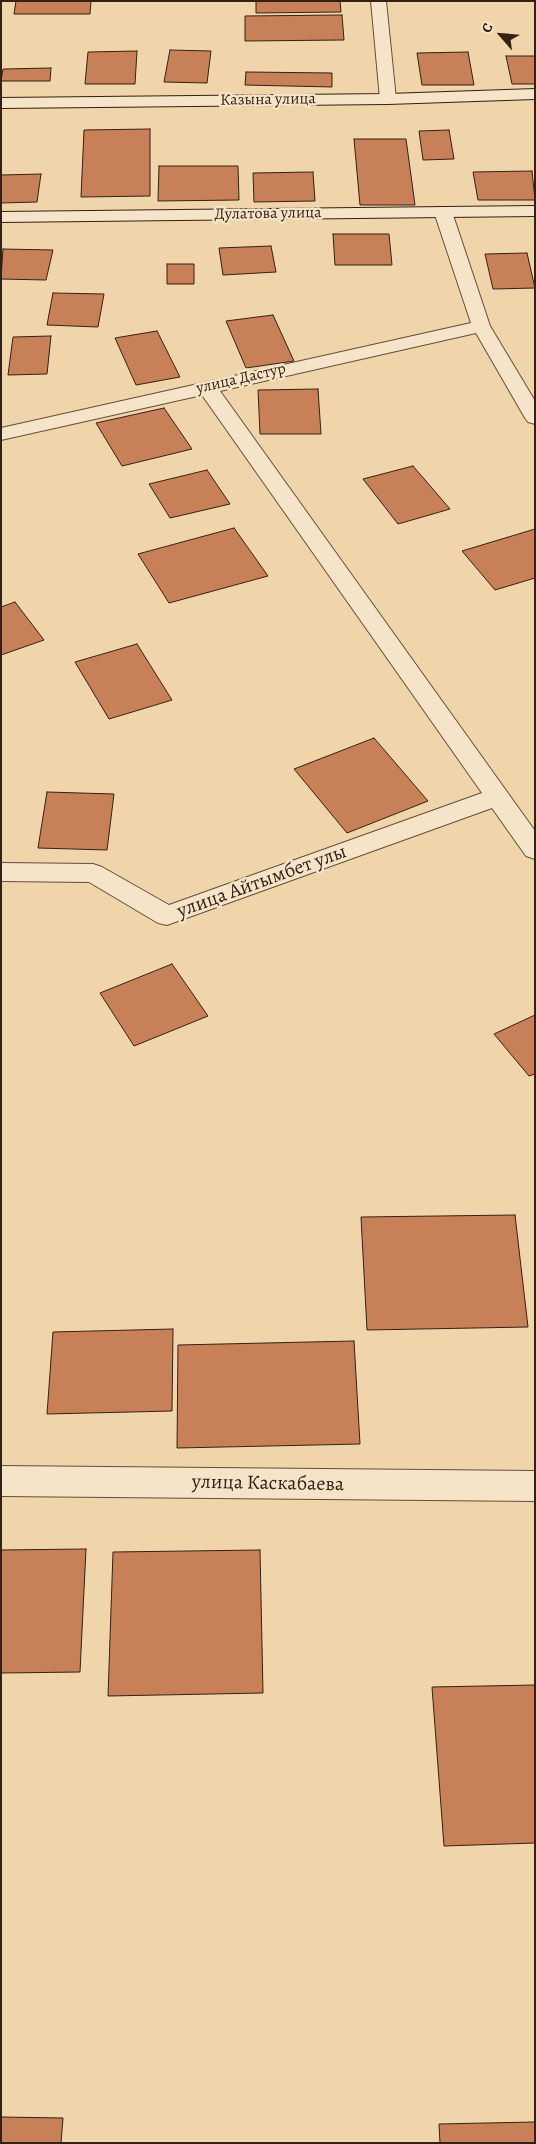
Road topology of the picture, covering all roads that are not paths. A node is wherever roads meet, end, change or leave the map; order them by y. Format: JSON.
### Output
{"nodes":[{"id":1,"x":378,"y":1,"type":"edge"},
{"id":2,"x":535,"y":94,"type":"edge"},
{"id":3,"x":388,"y":99,"type":"junction"},
{"id":4,"x":1,"y":103,"type":"edge"},
{"id":5,"x":535,"y":211,"type":"edge"},
{"id":6,"x":443,"y":212,"type":"junction"},
{"id":7,"x":1,"y":217,"type":"edge"},
{"id":8,"x":482,"y":326,"type":"junction"},
{"id":9,"x":206,"y":387,"type":"junction"},
{"id":10,"x":534,"y":416,"type":"edge"},
{"id":11,"x":1,"y":434,"type":"edge"},
{"id":12,"x":496,"y":797,"type":"junction"},
{"id":13,"x":535,"y":850,"type":"edge"},
{"id":14,"x":1,"y":872,"type":"edge"},
{"id":15,"x":1,"y":1481,"type":"edge"},
{"id":16,"x":535,"y":1486,"type":"edge"}],
"edges":[{"from":1,"to":3,"type":"street"},
{"from":2,"to":3,"type":"street","name":"Казына улица"},
{"from":3,"to":4,"type":"street","name":"Казына улица"},
{"from":5,"to":6,"type":"street","name":"Дулатова улица"},
{"from":6,"to":7,"type":"street","name":"Дулатова улица"},
{"from":6,"to":8,"type":"street"},
{"from":8,"to":9,"type":"street","name":"улица Дастур"},
{"from":8,"to":10,"type":"street"},
{"from":9,"to":11,"type":"street","name":"улица Дастур"},
{"from":9,"to":12,"type":"street"},
{"from":12,"to":13,"type":"street"},
{"from":12,"to":14,"type":"street","name":"улица Айтымбет улы"},
{"from":15,"to":16,"type":"street","name":"улица Каскабаева"}]}
